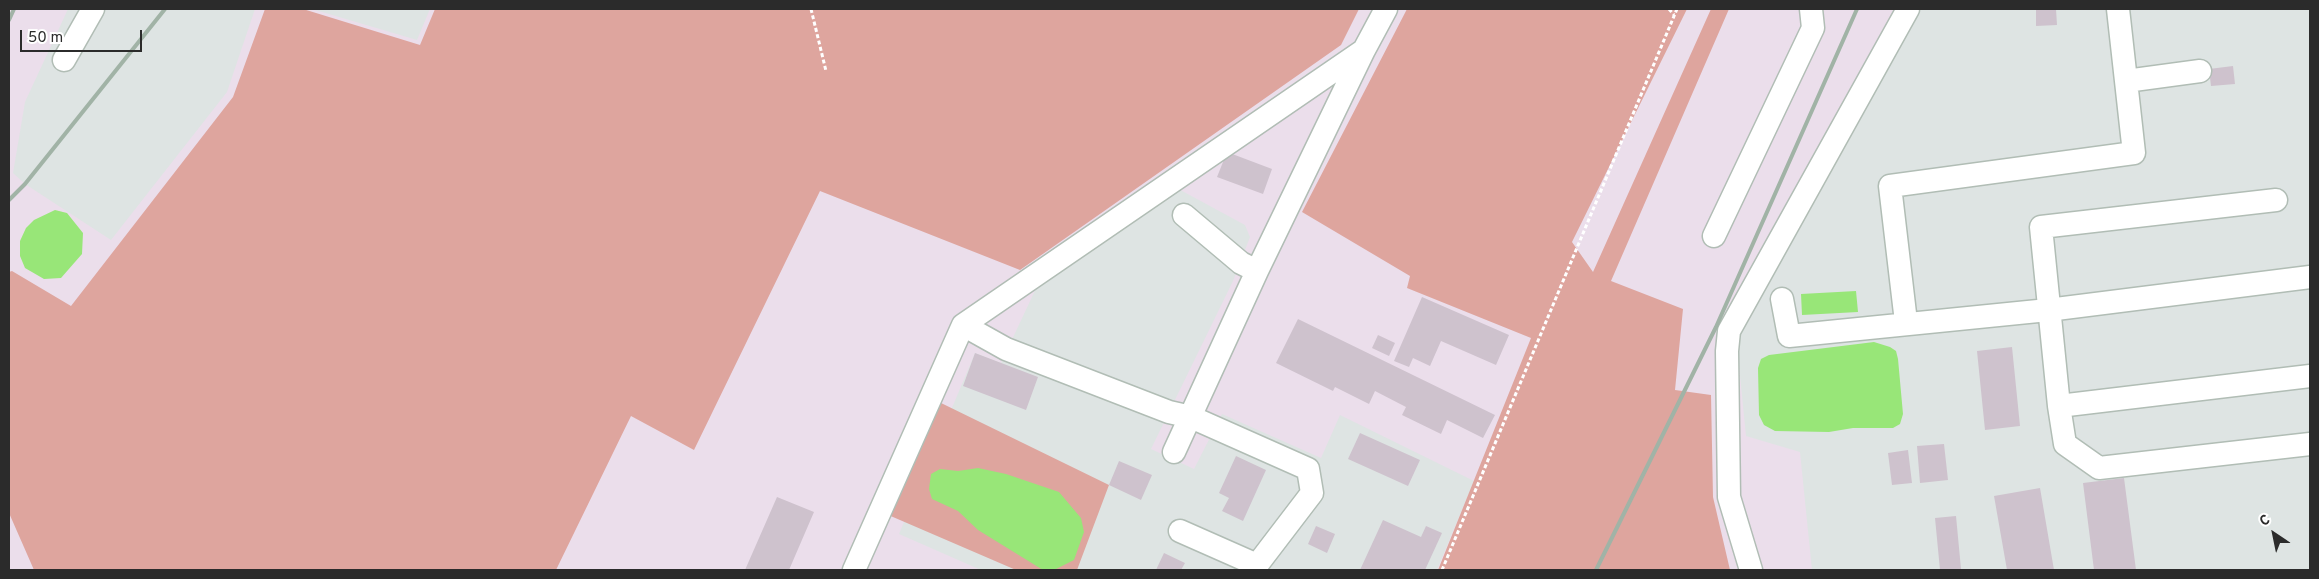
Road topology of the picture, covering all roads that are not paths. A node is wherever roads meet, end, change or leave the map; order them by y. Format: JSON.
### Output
{"nodes":[{"id":1,"x":93,"y":9,"type":"edge"},
{"id":2,"x":1386,"y":9,"type":"edge"},
{"id":3,"x":1811,"y":9,"type":"edge"},
{"id":4,"x":1908,"y":9,"type":"edge"},
{"id":5,"x":2118,"y":9,"type":"edge"},
{"id":6,"x":1364,"y":50,"type":"junction"},
{"id":7,"x":64,"y":60,"type":"dead end"},
{"id":8,"x":2200,"y":71,"type":"dead end"},
{"id":9,"x":2126,"y":81,"type":"junction"},
{"id":10,"x":2276,"y":200,"type":"dead end"},
{"id":11,"x":1184,"y":215,"type":"dead end"},
{"id":12,"x":1714,"y":236,"type":"dead end"},
{"id":13,"x":1257,"y":271,"type":"junction"},
{"id":14,"x":2310,"y":277,"type":"edge"},
{"id":15,"x":1782,"y":300,"type":"dead end"},
{"id":16,"x":2048,"y":310,"type":"junction"},
{"id":17,"x":1906,"y":322,"type":"junction"},
{"id":18,"x":963,"y":325,"type":"junction"},
{"id":19,"x":2310,"y":376,"type":"edge"},
{"id":20,"x":2059,"y":406,"type":"junction"},
{"id":21,"x":1190,"y":417,"type":"junction"},
{"id":22,"x":2310,"y":444,"type":"edge"},
{"id":23,"x":1174,"y":452,"type":"dead end"},
{"id":24,"x":1180,"y":530,"type":"dead end"},
{"id":25,"x":854,"y":570,"type":"edge"},
{"id":26,"x":1751,"y":570,"type":"edge"}],
"edges":[{"from":1,"to":7,"type":"street"},
{"from":2,"to":6,"type":"street"},
{"from":3,"to":12,"type":"street"},
{"from":4,"to":26,"type":"street"},
{"from":5,"to":9,"type":"street"},
{"from":6,"to":13,"type":"street"},
{"from":6,"to":18,"type":"street"},
{"from":8,"to":9,"type":"street"},
{"from":9,"to":17,"type":"street"},
{"from":10,"to":16,"type":"street"},
{"from":11,"to":13,"type":"street"},
{"from":13,"to":21,"type":"street"},
{"from":14,"to":16,"type":"street"},
{"from":15,"to":17,"type":"street"},
{"from":16,"to":17,"type":"street"},
{"from":16,"to":20,"type":"street"},
{"from":18,"to":21,"type":"street"},
{"from":18,"to":25,"type":"street"},
{"from":19,"to":20,"type":"street"},
{"from":20,"to":22,"type":"street"},
{"from":21,"to":23,"type":"street"},
{"from":21,"to":24,"type":"street"}]}
